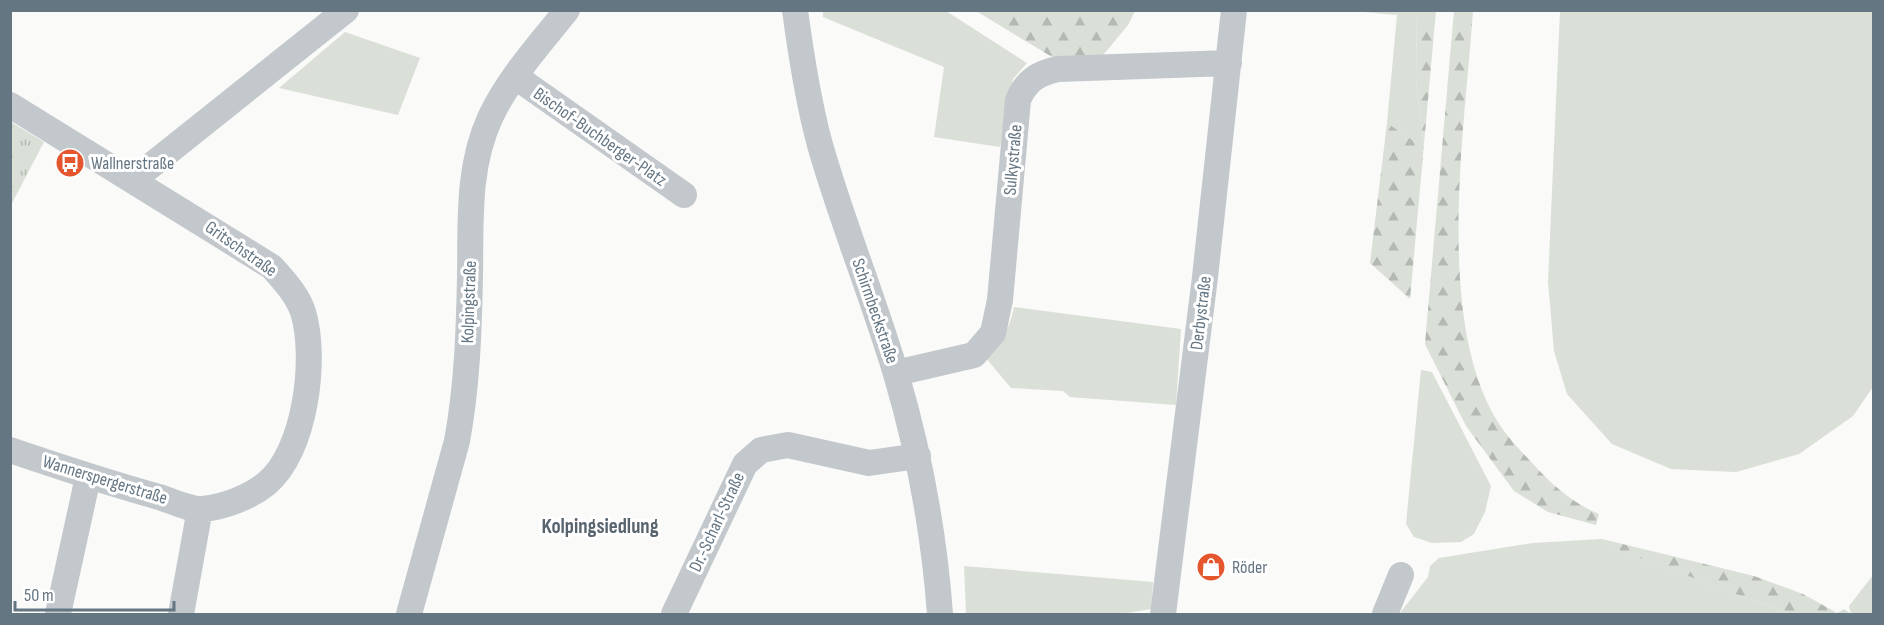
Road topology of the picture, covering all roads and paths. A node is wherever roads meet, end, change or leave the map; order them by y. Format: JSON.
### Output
{"nodes":[{"id":1,"x":346,"y":10,"type":"edge"},
{"id":2,"x":567,"y":10,"type":"edge"},
{"id":3,"x":795,"y":10,"type":"edge"},
{"id":4,"x":1234,"y":10,"type":"edge"},
{"id":5,"x":1229,"y":63,"type":"junction"},
{"id":6,"x":516,"y":77,"type":"junction"},
{"id":7,"x":10,"y":105,"type":"edge"},
{"id":8,"x":133,"y":180,"type":"junction"},
{"id":9,"x":684,"y":195,"type":"dead end"},
{"id":10,"x":896,"y":373,"type":"junction"},
{"id":11,"x":10,"y":450,"type":"edge"},
{"id":12,"x":918,"y":456,"type":"junction"},
{"id":13,"x":88,"y":477,"type":"junction"},
{"id":14,"x":200,"y":509,"type":"junction"},
{"id":15,"x":1401,"y":575,"type":"dead end"},
{"id":16,"x":58,"y":615,"type":"edge"},
{"id":17,"x":181,"y":615,"type":"edge"},
{"id":18,"x":409,"y":615,"type":"edge"},
{"id":19,"x":674,"y":615,"type":"edge"},
{"id":20,"x":940,"y":615,"type":"edge"},
{"id":21,"x":1163,"y":615,"type":"edge"},
{"id":22,"x":1385,"y":615,"type":"edge"}],
"edges":[{"from":1,"to":8,"type":"street"},
{"from":2,"to":6,"type":"street","name":"Kolpingstraße"},
{"from":3,"to":10,"type":"street","name":"Schirmbeckstraße"},
{"from":4,"to":5,"type":"street","name":"Derbystraße"},
{"from":5,"to":10,"type":"street","name":"Sulkystraße"},
{"from":5,"to":21,"type":"street","name":"Derbystraße"},
{"from":6,"to":9,"type":"street","name":"Bischof-Buchberger-Platz"},
{"from":6,"to":18,"type":"street","name":"Kolpingstraße"},
{"from":7,"to":8,"type":"street","name":"Gritschstraße"},
{"from":8,"to":14,"type":"street","name":"Gritschstraße"},
{"from":10,"to":12,"type":"street","name":"Schirmbeckstraße"},
{"from":11,"to":13,"type":"street","name":"Wannerspergerstraße"},
{"from":12,"to":19,"type":"street","name":"Dr.-Scharl-Straße"},
{"from":12,"to":20,"type":"street","name":"Schirmbeckstraße"},
{"from":13,"to":14,"type":"street","name":"Wannerspergerstraße"},
{"from":13,"to":16,"type":"street"},
{"from":14,"to":17,"type":"street"},
{"from":15,"to":22,"type":"street"}]}
